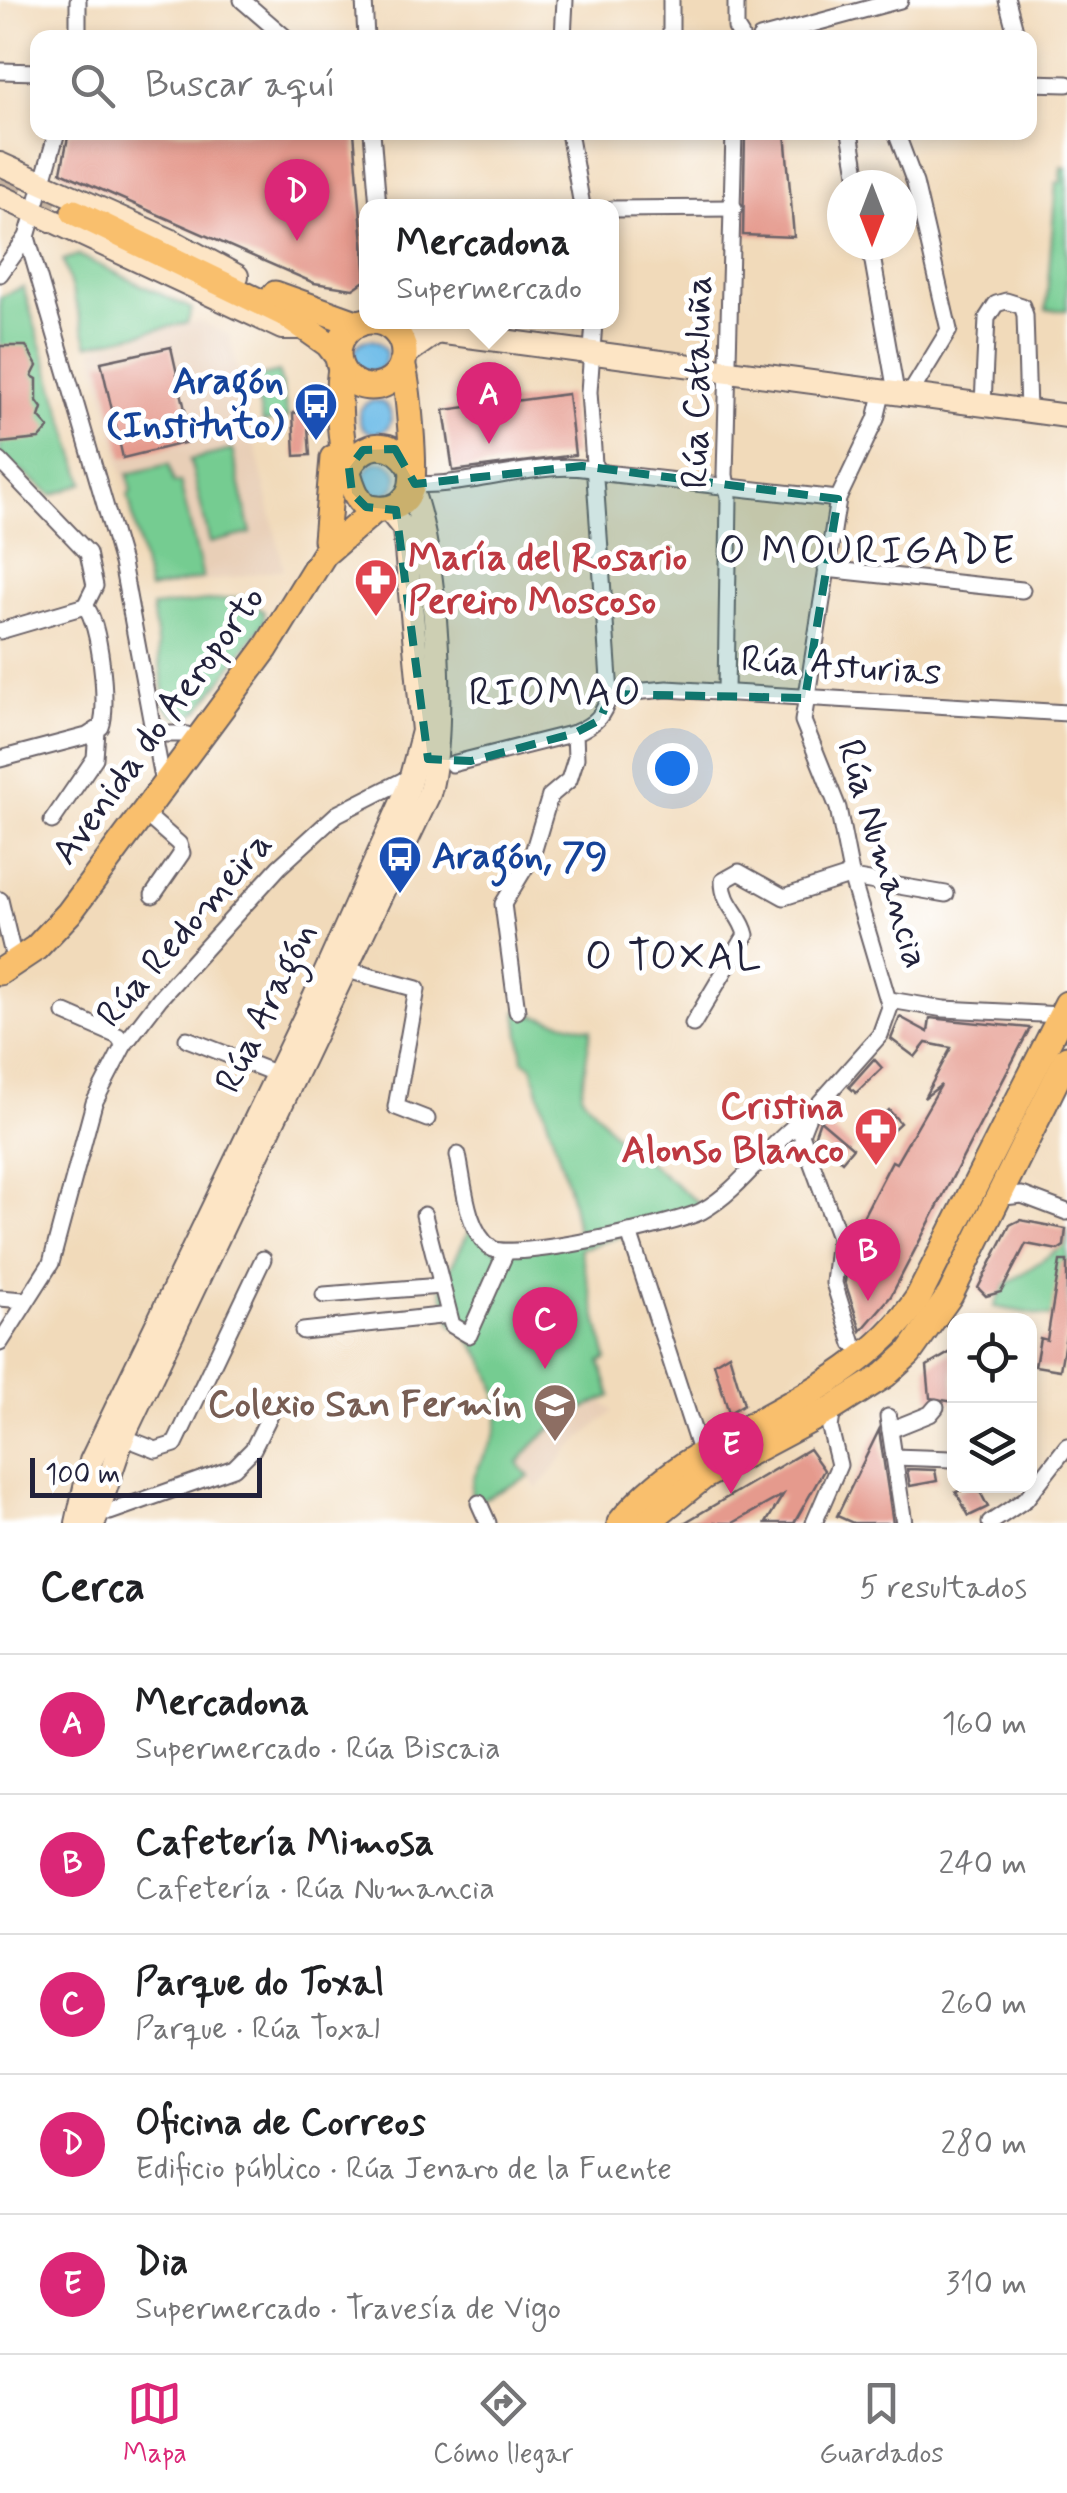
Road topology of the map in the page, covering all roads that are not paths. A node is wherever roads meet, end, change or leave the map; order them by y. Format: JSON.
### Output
{"nodes":[{"id":1,"x":78,"y":0,"type":"edge"},
{"id":2,"x":242,"y":0,"type":"edge"},
{"id":3,"x":364,"y":0,"type":"edge"},
{"id":4,"x":565,"y":0,"type":"edge"},
{"id":5,"x":671,"y":0,"type":"edge"},
{"id":6,"x":736,"y":0,"type":"edge"},
{"id":7,"x":900,"y":0,"type":"edge"},
{"id":8,"x":1007,"y":0,"type":"edge"},
{"id":9,"x":870,"y":4,"type":"edge"},
{"id":10,"x":78,"y":30,"type":"edge"},
{"id":11,"x":277,"y":30,"type":"edge"},
{"id":12,"x":366,"y":30,"type":"edge"},
{"id":13,"x":563,"y":30,"type":"edge"},
{"id":14,"x":671,"y":30,"type":"edge"},
{"id":15,"x":742,"y":30,"type":"edge"},
{"id":16,"x":786,"y":30,"type":"edge"},
{"id":17,"x":1015,"y":30,"type":"edge"},
{"id":18,"x":0,"y":71,"type":"edge"},
{"id":19,"x":30,"y":72,"type":"edge"},
{"id":20,"x":1037,"y":83,"type":"edge"},
{"id":21,"x":1067,"y":84,"type":"edge"},
{"id":22,"x":54,"y":140,"type":"edge"},
{"id":23,"x":373,"y":140,"type":"edge"},
{"id":24,"x":570,"y":140,"type":"edge"},
{"id":25,"x":734,"y":140,"type":"edge"},
{"id":26,"x":851,"y":140,"type":"edge"},
{"id":27,"x":899,"y":140,"type":"edge"},
{"id":28,"x":0,"y":164,"type":"edge"},
{"id":29,"x":856,"y":170,"type":"edge"},
{"id":30,"x":41,"y":182,"type":"junction"},
{"id":31,"x":0,"y":196,"type":"edge"},
{"id":32,"x":377,"y":199,"type":"edge"},
{"id":33,"x":581,"y":199,"type":"edge"},
{"id":34,"x":734,"y":208,"type":"junction"},
{"id":35,"x":619,"y":209,"type":"edge"},
{"id":36,"x":32,"y":212,"type":"junction"},
{"id":37,"x":74,"y":212,"type":"tunnel mouth"},
{"id":38,"x":26,"y":237,"type":"junction"},
{"id":39,"x":163,"y":254,"type":"junction"},
{"id":40,"x":873,"y":260,"type":"edge"},
{"id":41,"x":0,"y":274,"type":"edge"},
{"id":42,"x":237,"y":276,"type":"junction"},
{"id":43,"x":359,"y":317,"type":"edge"},
{"id":44,"x":302,"y":328,"type":"junction"},
{"id":45,"x":363,"y":329,"type":"edge"},
{"id":46,"x":392,"y":329,"type":"edge"},
{"id":47,"x":421,"y":329,"type":"edge"},
{"id":48,"x":594,"y":329,"type":"edge"},
{"id":49,"x":436,"y":332,"type":"junction"},
{"id":50,"x":592,"y":352,"type":"junction"},
{"id":51,"x":403,"y":360,"type":"junction"},
{"id":52,"x":340,"y":363,"type":"junction"},
{"id":53,"x":728,"y":370,"type":"junction"},
{"id":54,"x":896,"y":392,"type":"junction"},
{"id":55,"x":984,"y":404,"type":"junction"},
{"id":56,"x":1028,"y":410,"type":"junction"},
{"id":57,"x":1067,"y":416,"type":"edge"},
{"id":58,"x":338,"y":424,"type":"junction"},
{"id":59,"x":0,"y":461,"type":"edge"},
{"id":60,"x":594,"y":469,"type":"junction"},
{"id":61,"x":349,"y":476,"type":"junction"},
{"id":62,"x":411,"y":479,"type":"junction"},
{"id":63,"x":728,"y":487,"type":"junction"},
{"id":64,"x":838,"y":499,"type":"junction"},
{"id":65,"x":382,"y":509,"type":"junction"},
{"id":66,"x":325,"y":547,"type":"junction"},
{"id":67,"x":826,"y":569,"type":"junction"},
{"id":68,"x":1022,"y":590,"type":"dead end"},
{"id":69,"x":85,"y":606,"type":"junction"},
{"id":70,"x":0,"y":631,"type":"edge"},
{"id":71,"x":726,"y":692,"type":"junction"},
{"id":72,"x":610,"y":694,"type":"junction"},
{"id":73,"x":805,"y":698,"type":"junction"},
{"id":74,"x":1067,"y":713,"type":"edge"},
{"id":75,"x":97,"y":732,"type":"junction"},
{"id":76,"x":576,"y":733,"type":"junction"},
{"id":77,"x":155,"y":734,"type":"junction"},
{"id":78,"x":192,"y":750,"type":"junction"},
{"id":79,"x":156,"y":751,"type":"junction"},
{"id":80,"x":0,"y":758,"type":"edge"},
{"id":81,"x":437,"y":758,"type":"junction"},
{"id":82,"x":412,"y":776,"type":"junction"},
{"id":83,"x":164,"y":789,"type":"junction"},
{"id":84,"x":145,"y":814,"type":"junction"},
{"id":85,"x":52,"y":822,"type":"dead end"},
{"id":86,"x":852,"y":879,"type":"junction"},
{"id":87,"x":946,"y":894,"type":"dead end"},
{"id":88,"x":153,"y":895,"type":"dead end"},
{"id":89,"x":0,"y":900,"type":"edge"},
{"id":90,"x":8,"y":968,"type":"edge"},
{"id":91,"x":347,"y":970,"type":"junction"},
{"id":92,"x":890,"y":1000,"type":"junction"},
{"id":93,"x":1064,"y":1010,"type":"edge"},
{"id":94,"x":516,"y":1012,"type":"dead end"},
{"id":95,"x":65,"y":1013,"type":"dead end"},
{"id":96,"x":693,"y":1024,"type":"dead end"},
{"id":97,"x":187,"y":1039,"type":"dead end"},
{"id":98,"x":124,"y":1045,"type":"junction"},
{"id":99,"x":1067,"y":1058,"type":"edge"},
{"id":100,"x":277,"y":1074,"type":"junction"},
{"id":101,"x":808,"y":1116,"type":"junction"},
{"id":102,"x":427,"y":1119,"type":"dead end"},
{"id":103,"x":458,"y":1156,"type":"dead end"},
{"id":104,"x":1010,"y":1196,"type":"junction"},
{"id":105,"x":963,"y":1210,"type":"junction"},
{"id":106,"x":1067,"y":1212,"type":"edge"},
{"id":107,"x":424,"y":1215,"type":"dead end"},
{"id":108,"x":630,"y":1232,"type":"junction"},
{"id":109,"x":506,"y":1252,"type":"junction"},
{"id":110,"x":263,"y":1259,"type":"dead end"},
{"id":111,"x":440,"y":1286,"type":"junction"},
{"id":112,"x":324,"y":1295,"type":"dead end"},
{"id":113,"x":0,"y":1298,"type":"edge"},
{"id":114,"x":24,"y":1300,"type":"junction"},
{"id":115,"x":449,"y":1316,"type":"junction"},
{"id":116,"x":303,"y":1332,"type":"dead end"},
{"id":117,"x":0,"y":1343,"type":"edge"},
{"id":118,"x":869,"y":1356,"type":"junction"},
{"id":119,"x":274,"y":1407,"type":"dead end"},
{"id":120,"x":833,"y":1408,"type":"junction"},
{"id":121,"x":936,"y":1408,"type":"dead end"},
{"id":122,"x":123,"y":1437,"type":"junction"},
{"id":123,"x":1067,"y":1446,"type":"edge"},
{"id":124,"x":702,"y":1457,"type":"junction"},
{"id":125,"x":894,"y":1457,"type":"junction"},
{"id":126,"x":947,"y":1459,"type":"edge"},
{"id":127,"x":479,"y":1503,"type":"dead end"},
{"id":128,"x":89,"y":1519,"type":"edge"},
{"id":129,"x":488,"y":1523,"type":"edge"},
{"id":130,"x":620,"y":1523,"type":"edge"},
{"id":131,"x":646,"y":1523,"type":"edge"},
{"id":132,"x":814,"y":1523,"type":"edge"},
{"id":133,"x":904,"y":1523,"type":"edge"},
{"id":134,"x":990,"y":1523,"type":"edge"}],
"edges":[{"from":1,"to":10,"type":"street"},
{"from":2,"to":11,"type":"street"},
{"from":3,"to":12,"type":"street"},
{"from":4,"to":13,"type":"street"},
{"from":5,"to":14,"type":"street"},
{"from":6,"to":15,"type":"street"},
{"from":7,"to":9,"type":"street"},
{"from":8,"to":17,"type":"street"},
{"from":9,"to":16,"type":"street"},
{"from":18,"to":19,"type":"street"},
{"from":20,"to":21,"type":"street"},
{"from":22,"to":30,"type":"street"},
{"from":23,"to":32,"type":"street"},
{"from":24,"to":33,"type":"street"},
{"from":25,"to":34,"type":"street","name":"Rúa Cataluña"},
{"from":26,"to":29,"type":"street"},
{"from":27,"to":54,"type":"street","name":"Rúa Numancia"},
{"from":28,"to":30,"type":"main road"},
{"from":30,"to":36,"type":"street"},
{"from":30,"to":42,"type":"main road"},
{"from":31,"to":36,"type":"main road"},
{"from":34,"to":35,"type":"street"},
{"from":34,"to":53,"type":"street","name":"Rúa Cataluña"},
{"from":36,"to":38,"type":"street"},
{"from":36,"to":44,"type":"main road"},
{"from":37,"to":39,"type":"main road"},
{"from":38,"to":41,"type":"street"},
{"from":38,"to":77,"type":"street"},
{"from":39,"to":42,"type":"main road"},
{"from":39,"to":44,"type":"main road"},
{"from":40,"to":54,"type":"street"},
{"from":42,"to":43,"type":"main road"},
{"from":44,"to":52,"type":"main road"},
{"from":45,"to":52,"type":"main road"},
{"from":46,"to":51,"type":"main road","name":"Rúa Aragón"},
{"from":47,"to":49,"type":"main road"},
{"from":48,"to":50,"type":"street"},
{"from":49,"to":50,"type":"main road"},
{"from":49,"to":51,"type":"main road"},
{"from":50,"to":53,"type":"main road"},
{"from":50,"to":60,"type":"street"},
{"from":51,"to":52,"type":"main road"},
{"from":51,"to":62,"type":"main road","name":"Rúa Aragón"},
{"from":52,"to":58,"type":"main road"},
{"from":53,"to":54,"type":"main road"},
{"from":53,"to":63,"type":"street","name":"Rúa Cataluña"},
{"from":54,"to":55,"type":"main road"},
{"from":54,"to":64,"type":"street","name":"Rúa Numancia"},
{"from":55,"to":56,"type":"main road"},
{"from":55,"to":56,"type":"street"},
{"from":56,"to":57,"type":"main road"},
{"from":58,"to":61,"type":"main road"},
{"from":58,"to":66,"type":"main road"},
{"from":59,"to":69,"type":"street"},
{"from":60,"to":62,"type":"street"},
{"from":60,"to":63,"type":"street"},
{"from":60,"to":72,"type":"street"},
{"from":61,"to":62,"type":"main road"},
{"from":61,"to":65,"type":"main road","name":"Rúa Aragón"},
{"from":61,"to":66,"type":"main road","name":"Avenida do Aeroporto"},
{"from":62,"to":65,"type":"main road"},
{"from":62,"to":81,"type":"main road","name":"Rúa Aragón"},
{"from":63,"to":64,"type":"street"},
{"from":63,"to":71,"type":"street","name":"Rúa Cataluña"},
{"from":64,"to":67,"type":"street","name":"Rúa Numancia"},
{"from":65,"to":66,"type":"main road","name":"Avenida do Aeroporto"},
{"from":65,"to":81,"type":"main road","name":"Rúa Aragón"},
{"from":66,"to":78,"type":"main road","name":"Avenida do Aeroporto"},
{"from":67,"to":68,"type":"street"},
{"from":67,"to":73,"type":"street","name":"Rúa Numancia"},
{"from":69,"to":70,"type":"street"},
{"from":69,"to":75,"type":"street"},
{"from":71,"to":72,"type":"street","name":"Rúa Asturias"},
{"from":71,"to":73,"type":"street","name":"Rúa Asturias"},
{"from":72,"to":76,"type":"street"},
{"from":73,"to":74,"type":"street","name":"Rúa Asturias"},
{"from":73,"to":86,"type":"street","name":"Rúa Numancia"},
{"from":75,"to":80,"type":"street"},
{"from":75,"to":85,"type":"street"},
{"from":76,"to":81,"type":"street"},
{"from":76,"to":94,"type":"street"},
{"from":77,"to":78,"type":"street"},
{"from":77,"to":79,"type":"street"},
{"from":78,"to":79,"type":"street"},
{"from":78,"to":83,"type":"main road","name":"Avenida do Aeroporto"},
{"from":79,"to":83,"type":"street"},
{"from":81,"to":82,"type":"main road","name":"Rúa Aragón"},
{"from":81,"to":91,"type":"main road","name":"Rúa Aragón"},
{"from":82,"to":98,"type":"street","name":"Rúa Redomeira"},
{"from":82,"to":100,"type":"main road","name":"Rúa Aragón"},
{"from":83,"to":84,"type":"main road","name":"Avenida do Aeroporto"},
{"from":84,"to":88,"type":"street","name":"Rúa Redomeira"},
{"from":84,"to":90,"type":"main road","name":"Avenida do Aeroporto"},
{"from":86,"to":87,"type":"street"},
{"from":86,"to":92,"type":"street","name":"Rúa Numancia"},
{"from":86,"to":96,"type":"street"},
{"from":89,"to":90,"type":"street"},
{"from":91,"to":102,"type":"street","name":"Rúa Aragón"},
{"from":91,"to":122,"type":"main road","name":"Rúa Aragón"},
{"from":92,"to":93,"type":"street"},
{"from":92,"to":101,"type":"street","name":"Rúa Numancia"},
{"from":93,"to":105,"type":"main road"},
{"from":95,"to":98,"type":"street"},
{"from":97,"to":100,"type":"street"},
{"from":98,"to":114,"type":"street","name":"Rúa Redomeira"},
{"from":99,"to":104,"type":"main road"},
{"from":100,"to":128,"type":"main road","name":"Rúa Aragón"},
{"from":101,"to":108,"type":"street","name":"Rúa Numancia"},
{"from":101,"to":118,"type":"street"},
{"from":103,"to":109,"type":"street"},
{"from":104,"to":105,"type":"street"},
{"from":104,"to":106,"type":"street"},
{"from":104,"to":120,"type":"main road"},
{"from":105,"to":118,"type":"main road"},
{"from":107,"to":111,"type":"street"},
{"from":108,"to":109,"type":"street","name":"Rúa Numancia"},
{"from":108,"to":124,"type":"street"},
{"from":109,"to":115,"type":"street"},
{"from":110,"to":122,"type":"street"},
{"from":111,"to":112,"type":"street"},
{"from":111,"to":115,"type":"street"},
{"from":113,"to":114,"type":"street"},
{"from":114,"to":117,"type":"street","name":"Rúa Redomeira"},
{"from":115,"to":116,"type":"street"},
{"from":118,"to":120,"type":"main road"},
{"from":118,"to":124,"type":"main road"},
{"from":119,"to":128,"type":"street"},
{"from":120,"to":131,"type":"main road"},
{"from":120,"to":132,"type":"street"},
{"from":121,"to":125,"type":"street"},
{"from":122,"to":128,"type":"main road","name":"Rúa Aragón"},
{"from":123,"to":134,"type":"street"},
{"from":124,"to":130,"type":"main road"},
{"from":125,"to":126,"type":"street"},
{"from":125,"to":133,"type":"street"},
{"from":127,"to":129,"type":"street"}]}
